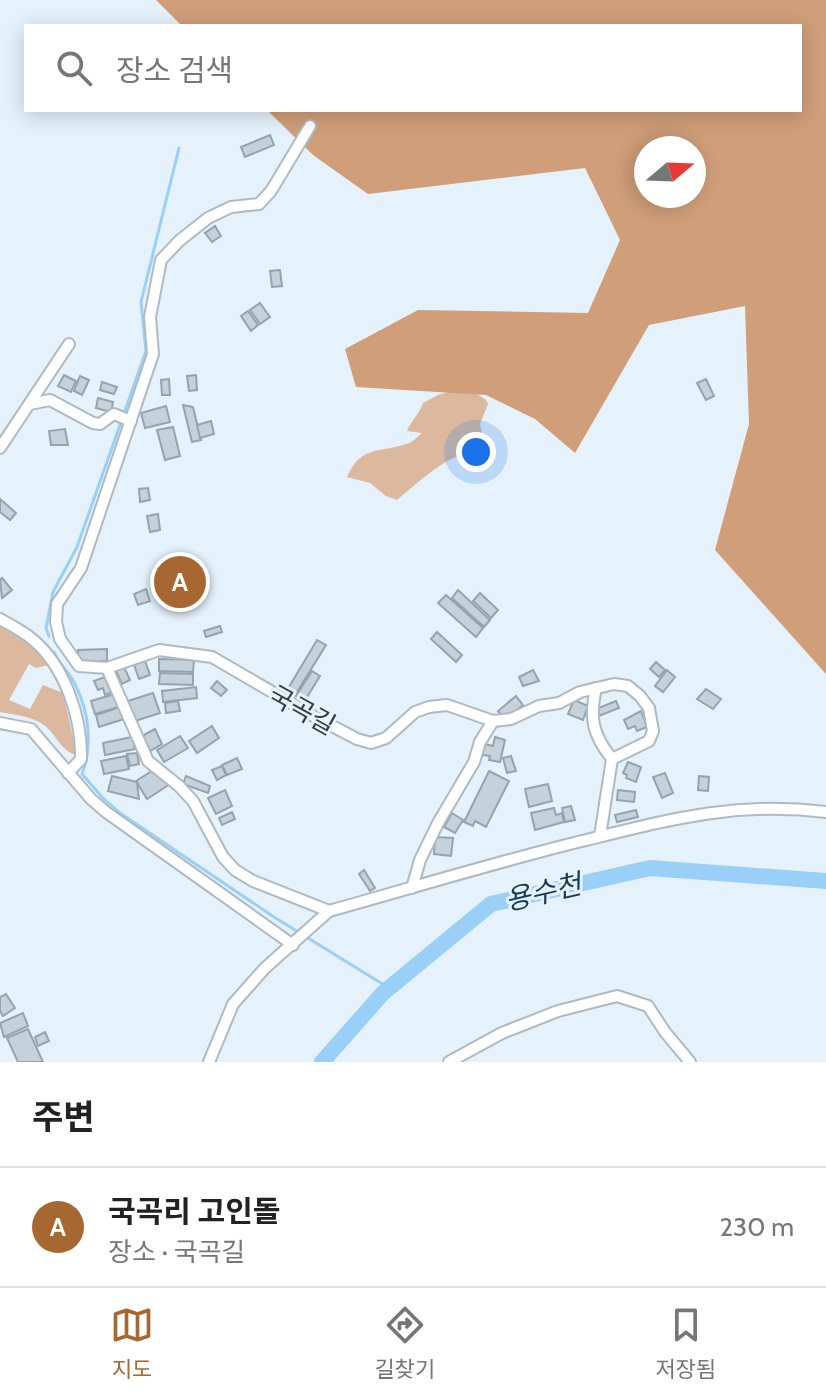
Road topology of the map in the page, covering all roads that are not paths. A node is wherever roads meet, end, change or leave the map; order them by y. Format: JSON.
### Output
{"nodes":[{"id":1,"x":310,"y":126,"type":"dead end"},
{"id":2,"x":69,"y":344,"type":"dead end"},
{"id":3,"x":30,"y":404,"type":"junction"},
{"id":4,"x":130,"y":420,"type":"junction"},
{"id":5,"x":0,"y":448,"type":"edge"},
{"id":6,"x":0,"y":619,"type":"edge"},
{"id":7,"x":62,"y":642,"type":"junction"},
{"id":8,"x":40,"y":647,"type":"junction"},
{"id":9,"x":107,"y":668,"type":"junction"},
{"id":10,"x":596,"y":688,"type":"junction"},
{"id":11,"x":493,"y":721,"type":"junction"},
{"id":12,"x":0,"y":723,"type":"edge"},
{"id":13,"x":612,"y":759,"type":"junction"},
{"id":14,"x":68,"y":773,"type":"junction"},
{"id":15,"x":826,"y":812,"type":"edge"},
{"id":16,"x":600,"y":836,"type":"junction"},
{"id":17,"x":412,"y":888,"type":"junction"},
{"id":18,"x":329,"y":911,"type":"junction"},
{"id":19,"x":295,"y":944,"type":"junction"},
{"id":20,"x":209,"y":1062,"type":"edge"},
{"id":21,"x":449,"y":1062,"type":"edge"},
{"id":22,"x":690,"y":1062,"type":"edge"}],
"edges":[{"from":1,"to":4,"type":"street"},
{"from":2,"to":3,"type":"street"},
{"from":3,"to":4,"type":"street"},
{"from":3,"to":5,"type":"street"},
{"from":4,"to":7,"type":"street"},
{"from":6,"to":8,"type":"street"},
{"from":7,"to":8,"type":"street"},
{"from":7,"to":9,"type":"street"},
{"from":8,"to":14,"type":"street"},
{"from":9,"to":11,"type":"street","name":"국곡길"},
{"from":9,"to":18,"type":"street"},
{"from":10,"to":11,"type":"street"},
{"from":10,"to":13,"type":"street"},
{"from":10,"to":13,"type":"street"},
{"from":11,"to":17,"type":"street"},
{"from":12,"to":14,"type":"street"},
{"from":13,"to":16,"type":"street"},
{"from":14,"to":19,"type":"street"},
{"from":15,"to":16,"type":"street"},
{"from":16,"to":17,"type":"street"},
{"from":17,"to":18,"type":"street"},
{"from":18,"to":19,"type":"street"},
{"from":19,"to":20,"type":"street"},
{"from":21,"to":22,"type":"street"}]}
